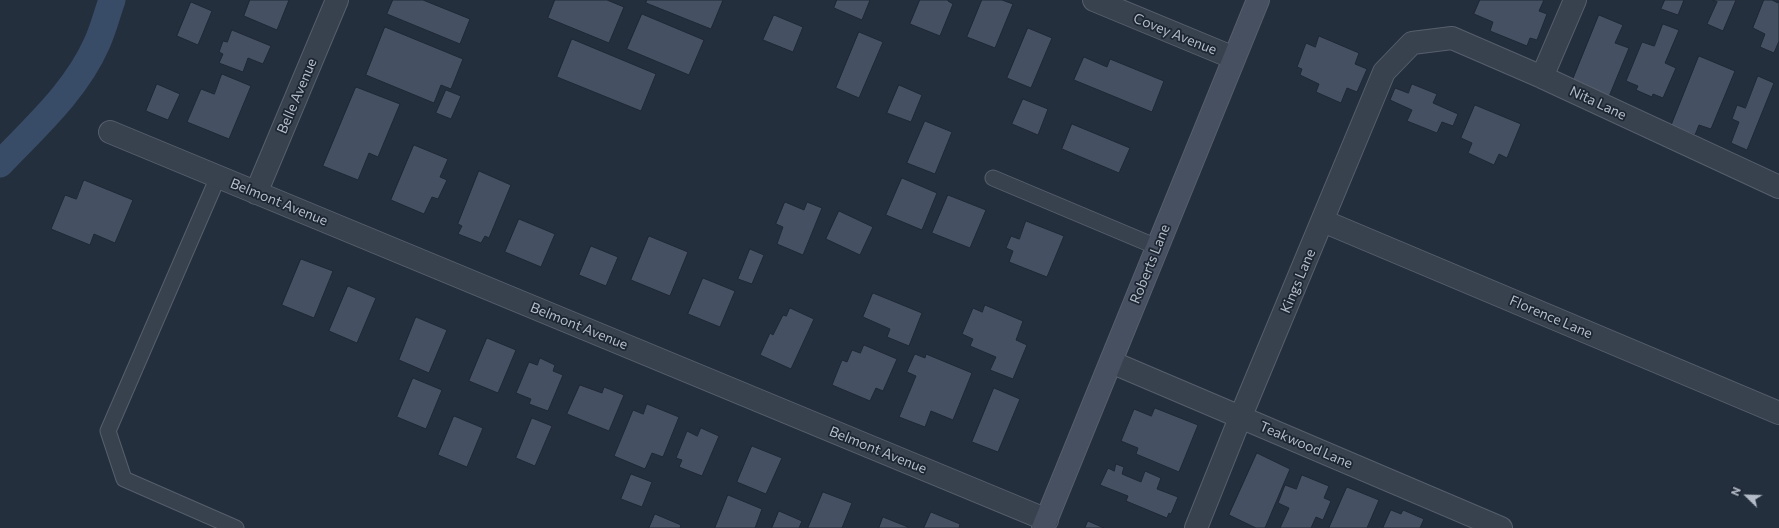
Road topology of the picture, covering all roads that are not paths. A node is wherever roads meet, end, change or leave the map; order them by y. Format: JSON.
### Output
{"nodes":[{"id":1,"x":337,"y":0,"type":"edge"},
{"id":2,"x":1094,"y":0,"type":"edge"},
{"id":3,"x":1258,"y":0,"type":"edge"},
{"id":4,"x":1575,"y":0,"type":"edge"},
{"id":5,"x":1412,"y":42,"type":"joint"},
{"id":6,"x":1234,"y":58,"type":"junction"},
{"id":7,"x":1542,"y":77,"type":"junction"},
{"id":8,"x":110,"y":132,"type":"dead end"},
{"id":9,"x":218,"y":177,"type":"junction"},
{"id":10,"x":993,"y":178,"type":"dead end"},
{"id":11,"x":1779,"y":187,"type":"edge"},
{"id":12,"x":256,"y":193,"type":"junction"},
{"id":13,"x":1323,"y":221,"type":"junction"},
{"id":14,"x":1157,"y":247,"type":"junction"},
{"id":15,"x":1111,"y":362,"type":"junction"},
{"id":16,"x":1779,"y":413,"type":"edge"},
{"id":17,"x":1240,"y":418,"type":"junction"},
{"id":18,"x":1045,"y":524,"type":"edge"},
{"id":19,"x":236,"y":528,"type":"edge"},
{"id":20,"x":1196,"y":528,"type":"edge"},
{"id":21,"x":1501,"y":528,"type":"edge"}],
"edges":[{"from":1,"to":12,"type":"street","name":"Belle Avenue"},
{"from":2,"to":6,"type":"street","name":"Covey Avenue"},
{"from":3,"to":6,"type":"main road","name":"Roberts Lane"},
{"from":4,"to":7,"type":"street"},
{"from":5,"to":7,"type":"street","name":"Nita Lane"},
{"from":5,"to":13,"type":"street","name":"Kings Lane"},
{"from":6,"to":14,"type":"main road","name":"Roberts Lane"},
{"from":7,"to":11,"type":"street","name":"Nita Lane"},
{"from":8,"to":9,"type":"street","name":"Belmont Avenue"},
{"from":9,"to":12,"type":"street","name":"Belmont Avenue"},
{"from":9,"to":19,"type":"lane"},
{"from":10,"to":14,"type":"lane"},
{"from":12,"to":18,"type":"street","name":"Belmont Avenue"},
{"from":13,"to":16,"type":"street","name":"Florence Lane"},
{"from":13,"to":17,"type":"street","name":"Kings Lane"},
{"from":14,"to":15,"type":"main road","name":"Roberts Lane"},
{"from":15,"to":17,"type":"street","name":"Teakwood Lane"},
{"from":15,"to":18,"type":"main road","name":"Roberts Lane"},
{"from":17,"to":20,"type":"street","name":"Kings Lane"},
{"from":17,"to":21,"type":"street","name":"Teakwood Lane"}]}
